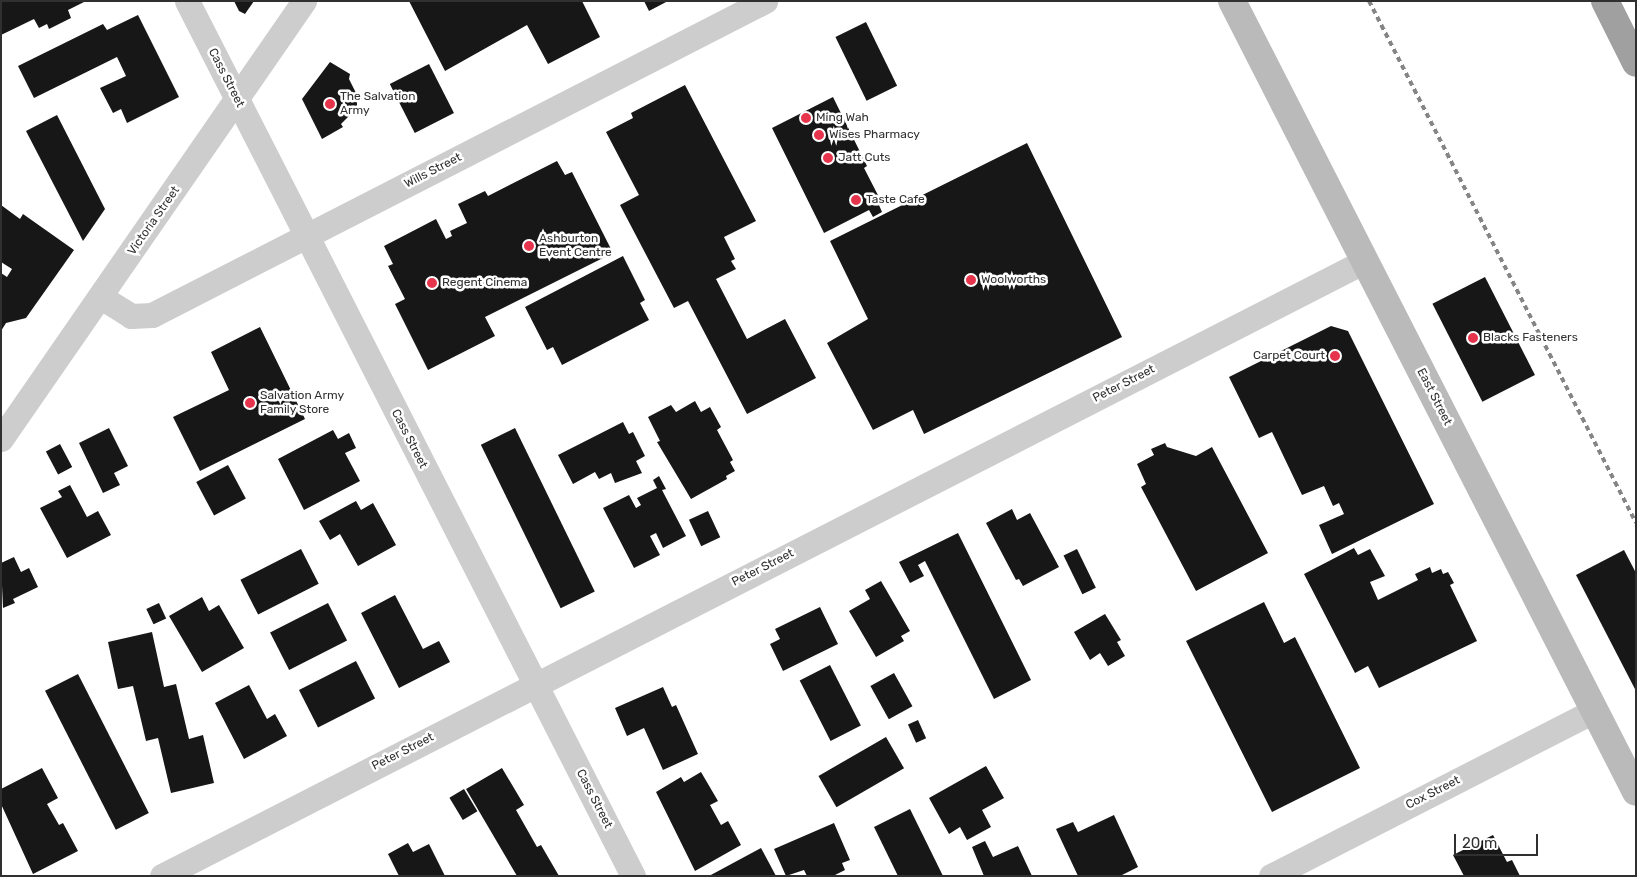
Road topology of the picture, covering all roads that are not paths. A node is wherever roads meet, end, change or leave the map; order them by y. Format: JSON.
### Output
{"nodes":[{"id":1,"x":187,"y":1,"type":"edge"},
{"id":2,"x":304,"y":1,"type":"edge"},
{"id":3,"x":765,"y":1,"type":"edge"},
{"id":4,"x":1232,"y":1,"type":"edge"},
{"id":5,"x":1605,"y":1,"type":"edge"},
{"id":6,"x":1636,"y":63,"type":"edge"},
{"id":7,"x":237,"y":99,"type":"junction"},
{"id":8,"x":306,"y":236,"type":"junction"},
{"id":9,"x":1364,"y":261,"type":"junction"},
{"id":10,"x":101,"y":297,"type":"junction"},
{"id":11,"x":1,"y":438,"type":"edge"},
{"id":12,"x":535,"y":685,"type":"junction"},
{"id":13,"x":1594,"y":711,"type":"junction"},
{"id":14,"x":1636,"y":792,"type":"edge"},
{"id":15,"x":162,"y":876,"type":"edge"},
{"id":16,"x":633,"y":876,"type":"edge"},
{"id":17,"x":1271,"y":876,"type":"edge"}],
"edges":[{"from":1,"to":7,"type":"street","name":"Cass Street"},
{"from":2,"to":7,"type":"street","name":"Victoria Street"},
{"from":3,"to":8,"type":"street","name":"Wills Street"},
{"from":4,"to":9,"type":"main road","name":"East Street"},
{"from":5,"to":6,"type":"highway"},
{"from":7,"to":8,"type":"street","name":"Cass Street"},
{"from":7,"to":10,"type":"street","name":"Victoria Street"},
{"from":8,"to":10,"type":"street","name":"Wills Street"},
{"from":8,"to":12,"type":"street","name":"Cass Street"},
{"from":9,"to":12,"type":"street","name":"Peter Street"},
{"from":9,"to":13,"type":"main road","name":"East Street"},
{"from":10,"to":11,"type":"street","name":"Victoria Street"},
{"from":12,"to":15,"type":"street","name":"Peter Street"},
{"from":12,"to":16,"type":"street","name":"Cass Street"},
{"from":13,"to":14,"type":"main road","name":"East Street"},
{"from":13,"to":17,"type":"street","name":"Cox Street"}]}
